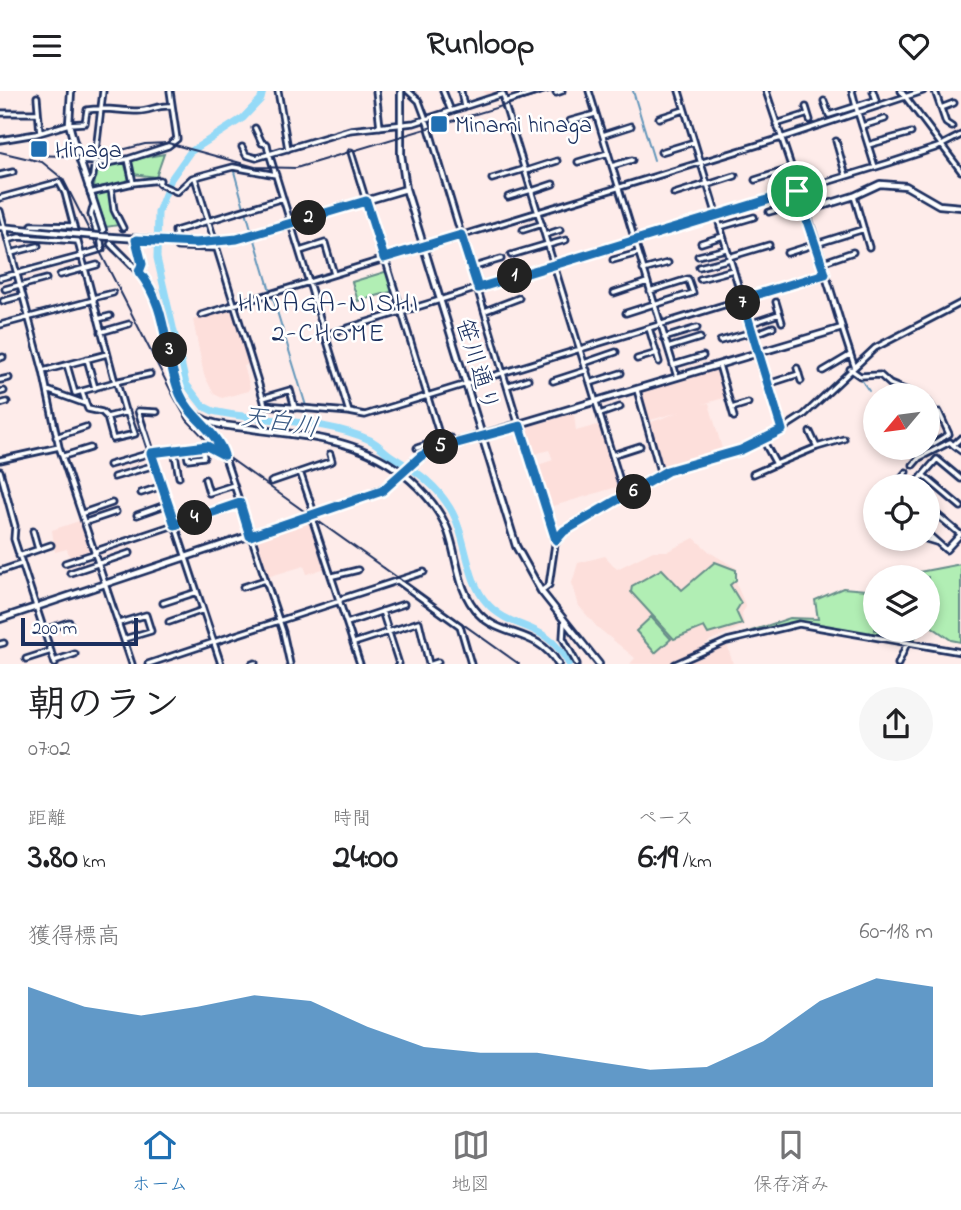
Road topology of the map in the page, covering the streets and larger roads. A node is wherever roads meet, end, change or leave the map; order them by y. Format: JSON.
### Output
{"nodes":[{"id":1,"x":71,"y":91,"type":"edge"},
{"id":2,"x":103,"y":91,"type":"edge"},
{"id":3,"x":170,"y":91,"type":"edge"},
{"id":4,"x":284,"y":91,"type":"edge"},
{"id":5,"x":376,"y":91,"type":"edge"},
{"id":6,"x":401,"y":91,"type":"edge"},
{"id":7,"x":408,"y":91,"type":"edge"},
{"id":8,"x":443,"y":91,"type":"edge"},
{"id":9,"x":461,"y":91,"type":"edge"},
{"id":10,"x":540,"y":91,"type":"edge"},
{"id":11,"x":562,"y":91,"type":"edge"},
{"id":12,"x":589,"y":91,"type":"edge"},
{"id":13,"x":678,"y":91,"type":"edge"},
{"id":14,"x":766,"y":91,"type":"edge"},
{"id":15,"x":852,"y":91,"type":"edge"},
{"id":16,"x":873,"y":91,"type":"edge"},
{"id":17,"x":901,"y":91,"type":"edge"},
{"id":18,"x":923,"y":91,"type":"edge"},
{"id":19,"x":935,"y":91,"type":"edge"},
{"id":20,"x":278,"y":92,"type":"edge"},
{"id":21,"x":556,"y":93,"type":"dead end"},
{"id":22,"x":37,"y":97,"type":"dead end"},
{"id":23,"x":908,"y":97,"type":"junction"},
{"id":24,"x":505,"y":101,"type":"junction"},
{"id":25,"x":824,"y":101,"type":"dead end"},
{"id":26,"x":954,"y":103,"type":"dead end"},
{"id":27,"x":170,"y":106,"type":"junction"},
{"id":28,"x":856,"y":106,"type":"junction"},
{"id":29,"x":464,"y":107,"type":"junction"},
{"id":30,"x":806,"y":107,"type":"dead end"},
{"id":31,"x":102,"y":108,"type":"junction"},
{"id":32,"x":941,"y":108,"type":"junction"},
{"id":33,"x":684,"y":110,"type":"junction"},
{"id":34,"x":451,"y":111,"type":"junction"},
{"id":35,"x":0,"y":113,"type":"edge"},
{"id":36,"x":36,"y":113,"type":"junction"},
{"id":37,"x":596,"y":113,"type":"junction"},
{"id":38,"x":858,"y":113,"type":"junction"},
{"id":39,"x":808,"y":114,"type":"junction"},
{"id":40,"x":659,"y":118,"type":"dead end"},
{"id":41,"x":426,"y":119,"type":"junction"},
{"id":42,"x":885,"y":119,"type":"dead end"},
{"id":43,"x":810,"y":120,"type":"dead end"},
{"id":44,"x":570,"y":121,"type":"dead end"},
{"id":45,"x":69,"y":124,"type":"junction"},
{"id":46,"x":776,"y":124,"type":"junction"},
{"id":47,"x":400,"y":125,"type":"junction"},
{"id":48,"x":631,"y":126,"type":"dead end"},
{"id":49,"x":862,"y":126,"type":"junction"},
{"id":50,"x":380,"y":127,"type":"junction"},
{"id":51,"x":951,"y":127,"type":"dead end"},
{"id":52,"x":255,"y":128,"type":"dead end"},
{"id":53,"x":40,"y":133,"type":"junction"},
{"id":54,"x":911,"y":133,"type":"dead end"},
{"id":55,"x":603,"y":135,"type":"junction"},
{"id":56,"x":961,"y":135,"type":"edge"},
{"id":57,"x":781,"y":138,"type":"junction"},
{"id":58,"x":0,"y":140,"type":"edge"},
{"id":59,"x":836,"y":141,"type":"dead end"},
{"id":60,"x":694,"y":142,"type":"junction"},
{"id":61,"x":945,"y":144,"type":"junction"},
{"id":62,"x":868,"y":145,"type":"junction"},
{"id":63,"x":242,"y":147,"type":"dead end"},
{"id":64,"x":288,"y":149,"type":"junction"},
{"id":65,"x":351,"y":152,"type":"dead end"},
{"id":66,"x":661,"y":152,"type":"dead end"},
{"id":67,"x":608,"y":153,"type":"junction"},
{"id":68,"x":269,"y":154,"type":"junction"},
{"id":69,"x":128,"y":159,"type":"junction"},
{"id":70,"x":632,"y":160,"type":"dead end"},
{"id":71,"x":79,"y":161,"type":"junction"},
{"id":72,"x":94,"y":161,"type":"junction"},
{"id":73,"x":557,"y":161,"type":"dead end"},
{"id":74,"x":700,"y":161,"type":"junction"},
{"id":75,"x":578,"y":162,"type":"dead end"},
{"id":76,"x":612,"y":166,"type":"junction"},
{"id":77,"x":875,"y":167,"type":"junction"},
{"id":78,"x":525,"y":170,"type":"junction"},
{"id":79,"x":790,"y":170,"type":"junction"},
{"id":80,"x":961,"y":171,"type":"edge"},
{"id":81,"x":13,"y":172,"type":"dead end"},
{"id":82,"x":0,"y":175,"type":"edge"},
{"id":83,"x":276,"y":175,"type":"junction"},
{"id":84,"x":735,"y":176,"type":"dead end"},
{"id":85,"x":846,"y":176,"type":"junction"},
{"id":86,"x":195,"y":178,"type":"junction"},
{"id":87,"x":492,"y":179,"type":"dead end"},
{"id":88,"x":755,"y":180,"type":"dead end"},
{"id":89,"x":133,"y":183,"type":"junction"},
{"id":90,"x":553,"y":184,"type":"dead end"},
{"id":91,"x":707,"y":185,"type":"junction"},
{"id":92,"x":88,"y":187,"type":"junction"},
{"id":93,"x":618,"y":187,"type":"junction"},
{"id":94,"x":111,"y":188,"type":"junction"},
{"id":95,"x":407,"y":189,"type":"junction"},
{"id":96,"x":532,"y":190,"type":"junction"},
{"id":97,"x":797,"y":191,"type":"junction"},
{"id":98,"x":90,"y":193,"type":"junction"},
{"id":99,"x":674,"y":194,"type":"dead end"},
{"id":100,"x":508,"y":197,"type":"dead end"},
{"id":101,"x":854,"y":197,"type":"junction"},
{"id":102,"x":0,"y":198,"type":"edge"},
{"id":103,"x":283,"y":198,"type":"junction"},
{"id":104,"x":366,"y":201,"type":"junction"},
{"id":105,"x":800,"y":203,"type":"junction"},
{"id":106,"x":961,"y":207,"type":"edge"},
{"id":107,"x":0,"y":211,"type":"edge"},
{"id":108,"x":538,"y":211,"type":"junction"},
{"id":109,"x":806,"y":211,"type":"junction"},
{"id":110,"x":769,"y":212,"type":"dead end"},
{"id":111,"x":716,"y":215,"type":"junction"},
{"id":112,"x":754,"y":217,"type":"dead end"},
{"id":113,"x":208,"y":221,"type":"junction"},
{"id":114,"x":291,"y":223,"type":"junction"},
{"id":115,"x":32,"y":225,"type":"dead end"},
{"id":116,"x":542,"y":225,"type":"junction"},
{"id":117,"x":46,"y":226,"type":"junction"},
{"id":118,"x":74,"y":226,"type":"junction"},
{"id":119,"x":2,"y":227,"type":"edge"},
{"id":120,"x":720,"y":227,"type":"junction"},
{"id":121,"x":123,"y":228,"type":"dead end"},
{"id":122,"x":864,"y":229,"type":"junction"},
{"id":123,"x":523,"y":230,"type":"dead end"},
{"id":124,"x":560,"y":230,"type":"dead end"},
{"id":125,"x":99,"y":232,"type":"junction"},
{"id":126,"x":461,"y":235,"type":"junction"},
{"id":127,"x":545,"y":235,"type":"junction"},
{"id":128,"x":0,"y":236,"type":"edge"},
{"id":129,"x":723,"y":236,"type":"junction"},
{"id":130,"x":176,"y":238,"type":"dead end"},
{"id":131,"x":7,"y":239,"type":"junction"},
{"id":132,"x":45,"y":239,"type":"junction"},
{"id":133,"x":136,"y":240,"type":"junction"},
{"id":134,"x":566,"y":240,"type":"dead end"},
{"id":135,"x":634,"y":240,"type":"junction"},
{"id":136,"x":78,"y":241,"type":"junction"},
{"id":137,"x":101,"y":242,"type":"dead end"},
{"id":138,"x":701,"y":243,"type":"dead end"},
{"id":139,"x":111,"y":244,"type":"dead end"},
{"id":140,"x":548,"y":244,"type":"junction"},
{"id":141,"x":815,"y":244,"type":"junction"},
{"id":142,"x":215,"y":245,"type":"junction"},
{"id":143,"x":769,"y":245,"type":"dead end"},
{"id":144,"x":38,"y":246,"type":"dead end"},
{"id":145,"x":178,"y":247,"type":"dead end"},
{"id":146,"x":424,"y":247,"type":"junction"},
{"id":147,"x":869,"y":247,"type":"dead end"},
{"id":148,"x":726,"y":249,"type":"junction"},
{"id":149,"x":300,"y":251,"type":"junction"},
{"id":150,"x":853,"y":252,"type":"dead end"},
{"id":151,"x":11,"y":253,"type":"junction"},
{"id":152,"x":638,"y":253,"type":"junction"},
{"id":153,"x":787,"y":253,"type":"dead end"},
{"id":154,"x":82,"y":255,"type":"junction"},
{"id":155,"x":511,"y":255,"type":"dead end"},
{"id":156,"x":698,"y":256,"type":"dead end"},
{"id":157,"x":385,"y":258,"type":"junction"},
{"id":158,"x":729,"y":258,"type":"junction"},
{"id":159,"x":500,"y":259,"type":"dead end"},
{"id":160,"x":613,"y":260,"type":"dead end"},
{"id":161,"x":667,"y":263,"type":"dead end"},
{"id":162,"x":821,"y":263,"type":"junction"},
{"id":163,"x":97,"y":265,"type":"dead end"},
{"id":164,"x":555,"y":265,"type":"junction"},
{"id":165,"x":699,"y":267,"type":"dead end"},
{"id":166,"x":85,"y":268,"type":"junction"},
{"id":167,"x":471,"y":268,"type":"junction"},
{"id":168,"x":643,"y":270,"type":"junction"},
{"id":169,"x":733,"y":270,"type":"junction"},
{"id":170,"x":139,"y":272,"type":"junction"},
{"id":171,"x":16,"y":274,"type":"junction"},
{"id":172,"x":334,"y":274,"type":"junction"},
{"id":173,"x":825,"y":274,"type":"junction"},
{"id":174,"x":60,"y":275,"type":"dead end"},
{"id":175,"x":0,"y":278,"type":"edge"},
{"id":176,"x":46,"y":279,"type":"dead end"},
{"id":177,"x":700,"y":279,"type":"dead end"},
{"id":178,"x":310,"y":282,"type":"junction"},
{"id":179,"x":647,"y":282,"type":"junction"},
{"id":180,"x":20,"y":286,"type":"junction"},
{"id":181,"x":478,"y":288,"type":"junction"},
{"id":182,"x":5,"y":289,"type":"dead end"},
{"id":183,"x":650,"y":291,"type":"junction"},
{"id":184,"x":113,"y":293,"type":"dead end"},
{"id":185,"x":614,"y":293,"type":"dead end"},
{"id":186,"x":22,"y":296,"type":"junction"},
{"id":187,"x":519,"y":298,"type":"dead end"},
{"id":188,"x":93,"y":299,"type":"junction"},
{"id":189,"x":742,"y":299,"type":"junction"},
{"id":190,"x":440,"y":300,"type":"junction"},
{"id":191,"x":2,"y":301,"type":"dead end"},
{"id":192,"x":776,"y":302,"type":"dead end"},
{"id":193,"x":961,"y":303,"type":"edge"},
{"id":194,"x":654,"y":304,"type":"junction"},
{"id":195,"x":234,"y":305,"type":"junction"},
{"id":196,"x":485,"y":311,"type":"junction"},
{"id":197,"x":401,"y":312,"type":"junction"},
{"id":198,"x":626,"y":313,"type":"dead end"},
{"id":199,"x":779,"y":314,"type":"junction"},
{"id":200,"x":201,"y":315,"type":"dead end"},
{"id":201,"x":110,"y":316,"type":"dead end"},
{"id":202,"x":29,"y":318,"type":"junction"},
{"id":203,"x":98,"y":319,"type":"junction"},
{"id":204,"x":782,"y":322,"type":"dead end"},
{"id":205,"x":129,"y":324,"type":"dead end"},
{"id":206,"x":660,"y":324,"type":"junction"},
{"id":207,"x":749,"y":324,"type":"junction"},
{"id":208,"x":0,"y":325,"type":"edge"},
{"id":209,"x":649,"y":327,"type":"junction"},
{"id":210,"x":774,"y":327,"type":"dead end"},
{"id":211,"x":697,"y":328,"type":"dead end"},
{"id":212,"x":842,"y":328,"type":"junction"},
{"id":213,"x":102,"y":331,"type":"junction"},
{"id":214,"x":752,"y":333,"type":"junction"},
{"id":215,"x":326,"y":335,"type":"junction"},
{"id":216,"x":664,"y":338,"type":"junction"},
{"id":217,"x":700,"y":338,"type":"dead end"},
{"id":218,"x":720,"y":341,"type":"dead end"},
{"id":219,"x":668,"y":348,"type":"junction"},
{"id":220,"x":580,"y":349,"type":"junction"},
{"id":221,"x":615,"y":352,"type":"dead end"},
{"id":222,"x":657,"y":353,"type":"junction"},
{"id":223,"x":758,"y":353,"type":"junction"},
{"id":224,"x":107,"y":355,"type":"junction"},
{"id":225,"x":850,"y":355,"type":"junction"},
{"id":226,"x":703,"y":356,"type":"dead end"},
{"id":227,"x":87,"y":359,"type":"junction"},
{"id":228,"x":637,"y":359,"type":"dead end"},
{"id":229,"x":659,"y":362,"type":"dead end"},
{"id":230,"x":584,"y":363,"type":"junction"},
{"id":231,"x":67,"y":365,"type":"junction"},
{"id":232,"x":673,"y":365,"type":"junction"},
{"id":233,"x":719,"y":366,"type":"junction"},
{"id":234,"x":852,"y":367,"type":"junction"},
{"id":235,"x":797,"y":369,"type":"dead end"},
{"id":236,"x":587,"y":370,"type":"junction"},
{"id":237,"x":43,"y":371,"type":"junction"},
{"id":238,"x":822,"y":371,"type":"dead end"},
{"id":239,"x":503,"y":373,"type":"junction"},
{"id":240,"x":621,"y":373,"type":"dead end"},
{"id":241,"x":150,"y":374,"type":"dead end"},
{"id":242,"x":799,"y":374,"type":"junction"},
{"id":243,"x":9,"y":378,"type":"dead end"},
{"id":244,"x":677,"y":378,"type":"junction"},
{"id":245,"x":528,"y":379,"type":"dead end"},
{"id":246,"x":0,"y":380,"type":"edge"},
{"id":247,"x":553,"y":381,"type":"dead end"},
{"id":248,"x":800,"y":381,"type":"dead end"},
{"id":249,"x":116,"y":382,"type":"junction"},
{"id":250,"x":590,"y":383,"type":"junction"},
{"id":251,"x":889,"y":383,"type":"edge"},
{"id":252,"x":466,"y":384,"type":"junction"},
{"id":253,"x":768,"y":384,"type":"junction"},
{"id":254,"x":507,"y":386,"type":"junction"},
{"id":255,"x":95,"y":387,"type":"junction"},
{"id":256,"x":47,"y":390,"type":"junction"},
{"id":257,"x":637,"y":390,"type":"junction"},
{"id":258,"x":82,"y":391,"type":"junction"},
{"id":259,"x":427,"y":396,"type":"junction"},
{"id":260,"x":263,"y":398,"type":"junction"},
{"id":261,"x":7,"y":402,"type":"dead end"},
{"id":262,"x":596,"y":403,"type":"junction"},
{"id":263,"x":748,"y":403,"type":"dead end"},
{"id":264,"x":0,"y":404,"type":"edge"},
{"id":265,"x":86,"y":404,"type":"junction"},
{"id":266,"x":621,"y":407,"type":"dead end"},
{"id":267,"x":295,"y":408,"type":"junction"},
{"id":268,"x":732,"y":408,"type":"junction"},
{"id":269,"x":125,"y":411,"type":"junction"},
{"id":270,"x":158,"y":412,"type":"dead end"},
{"id":271,"x":349,"y":412,"type":"junction"},
{"id":272,"x":600,"y":414,"type":"junction"},
{"id":273,"x":940,"y":414,"type":"edge"},
{"id":274,"x":197,"y":415,"type":"junction"},
{"id":275,"x":107,"y":417,"type":"junction"},
{"id":276,"x":734,"y":417,"type":"dead end"},
{"id":277,"x":520,"y":426,"type":"junction"},
{"id":278,"x":86,"y":427,"type":"dead end"},
{"id":279,"x":782,"y":430,"type":"junction"},
{"id":280,"x":810,"y":432,"type":"dead end"},
{"id":281,"x":481,"y":436,"type":"junction"},
{"id":282,"x":57,"y":437,"type":"junction"},
{"id":283,"x":961,"y":438,"type":"edge"},
{"id":284,"x":844,"y":439,"type":"dead end"},
{"id":285,"x":441,"y":440,"type":"junction"},
{"id":286,"x":764,"y":440,"type":"junction"},
{"id":287,"x":950,"y":442,"type":"junction"},
{"id":288,"x":453,"y":443,"type":"junction"},
{"id":289,"x":940,"y":444,"type":"edge"},
{"id":290,"x":202,"y":446,"type":"junction"},
{"id":291,"x":640,"y":446,"type":"dead end"},
{"id":292,"x":59,"y":447,"type":"junction"},
{"id":293,"x":817,"y":447,"type":"junction"},
{"id":294,"x":90,"y":448,"type":"dead end"},
{"id":295,"x":186,"y":448,"type":"junction"},
{"id":296,"x":417,"y":448,"type":"dead end"},
{"id":297,"x":174,"y":449,"type":"junction"},
{"id":298,"x":961,"y":451,"type":"edge"},
{"id":299,"x":151,"y":453,"type":"junction"},
{"id":300,"x":330,"y":454,"type":"dead end"},
{"id":301,"x":224,"y":455,"type":"junction"},
{"id":302,"x":612,"y":455,"type":"junction"},
{"id":303,"x":64,"y":456,"type":"junction"},
{"id":304,"x":0,"y":460,"type":"edge"},
{"id":305,"x":775,"y":464,"type":"junction"},
{"id":306,"x":109,"y":465,"type":"dead end"},
{"id":307,"x":155,"y":465,"type":"junction"},
{"id":308,"x":913,"y":465,"type":"dead end"},
{"id":309,"x":0,"y":471,"type":"edge"},
{"id":310,"x":300,"y":472,"type":"junction"},
{"id":311,"x":403,"y":472,"type":"junction"},
{"id":312,"x":753,"y":474,"type":"dead end"},
{"id":313,"x":924,"y":474,"type":"edge"},
{"id":314,"x":661,"y":475,"type":"junction"},
{"id":315,"x":114,"y":477,"type":"dead end"},
{"id":316,"x":179,"y":477,"type":"dead end"},
{"id":317,"x":205,"y":479,"type":"dead end"},
{"id":318,"x":961,"y":479,"type":"edge"},
{"id":319,"x":271,"y":482,"type":"dead end"},
{"id":320,"x":1,"y":483,"type":"edge"},
{"id":321,"x":234,"y":485,"type":"junction"},
{"id":322,"x":162,"y":486,"type":"junction"},
{"id":323,"x":940,"y":489,"type":"edge"},
{"id":324,"x":141,"y":493,"type":"dead end"},
{"id":325,"x":625,"y":497,"type":"junction"},
{"id":326,"x":112,"y":503,"type":"dead end"},
{"id":327,"x":240,"y":503,"type":"junction"},
{"id":328,"x":168,"y":504,"type":"junction"},
{"id":329,"x":961,"y":507,"type":"edge"},
{"id":330,"x":116,"y":512,"type":"dead end"},
{"id":331,"x":83,"y":513,"type":"junction"},
{"id":332,"x":137,"y":515,"type":"dead end"},
{"id":333,"x":314,"y":515,"type":"junction"},
{"id":334,"x":307,"y":517,"type":"junction"},
{"id":335,"x":940,"y":517,"type":"edge"},
{"id":336,"x":86,"y":522,"type":"junction"},
{"id":337,"x":175,"y":525,"type":"junction"},
{"id":338,"x":33,"y":531,"type":"dead end"},
{"id":339,"x":961,"y":534,"type":"edge"},
{"id":340,"x":250,"y":536,"type":"junction"},
{"id":341,"x":556,"y":540,"type":"junction"},
{"id":342,"x":51,"y":545,"type":"dead end"},
{"id":343,"x":940,"y":545,"type":"edge"},
{"id":344,"x":38,"y":549,"type":"junction"},
{"id":345,"x":96,"y":552,"type":"junction"},
{"id":346,"x":130,"y":553,"type":"dead end"},
{"id":347,"x":19,"y":555,"type":"junction"},
{"id":348,"x":186,"y":557,"type":"junction"},
{"id":349,"x":65,"y":563,"type":"dead end"},
{"id":350,"x":99,"y":563,"type":"junction"},
{"id":351,"x":22,"y":564,"type":"junction"},
{"id":352,"x":0,"y":571,"type":"edge"},
{"id":353,"x":358,"y":571,"type":"dead end"},
{"id":354,"x":424,"y":572,"type":"dead end"},
{"id":355,"x":70,"y":573,"type":"dead end"},
{"id":356,"x":333,"y":576,"type":"junction"},
{"id":357,"x":265,"y":580,"type":"junction"},
{"id":358,"x":398,"y":581,"type":"junction"},
{"id":359,"x":106,"y":583,"type":"junction"},
{"id":360,"x":243,"y":587,"type":"dead end"},
{"id":361,"x":197,"y":591,"type":"junction"},
{"id":362,"x":541,"y":591,"type":"junction"},
{"id":363,"x":340,"y":600,"type":"junction"},
{"id":364,"x":163,"y":603,"type":"dead end"},
{"id":365,"x":404,"y":604,"type":"dead end"},
{"id":366,"x":36,"y":606,"type":"junction"},
{"id":367,"x":204,"y":610,"type":"junction"},
{"id":368,"x":382,"y":611,"type":"junction"},
{"id":369,"x":0,"y":619,"type":"edge"},
{"id":370,"x":279,"y":621,"type":"junction"},
{"id":371,"x":69,"y":622,"type":"dead end"},
{"id":372,"x":169,"y":622,"type":"dead end"},
{"id":373,"x":347,"y":622,"type":"junction"},
{"id":374,"x":564,"y":622,"type":"junction"},
{"id":375,"x":119,"y":623,"type":"junction"},
{"id":376,"x":44,"y":630,"type":"junction"},
{"id":377,"x":388,"y":632,"type":"junction"},
{"id":378,"x":124,"y":639,"type":"junction"},
{"id":379,"x":214,"y":642,"type":"junction"},
{"id":380,"x":354,"y":643,"type":"junction"},
{"id":381,"x":907,"y":643,"type":"junction"},
{"id":382,"x":51,"y":651,"type":"junction"},
{"id":383,"x":961,"y":652,"type":"edge"},
{"id":384,"x":75,"y":654,"type":"dead end"},
{"id":385,"x":26,"y":659,"type":"dead end"},
{"id":386,"x":55,"y":662,"type":"edge"},
{"id":387,"x":438,"y":662,"type":"dead end"},
{"id":388,"x":288,"y":663,"type":"edge"},
{"id":389,"x":132,"y":664,"type":"edge"},
{"id":390,"x":148,"y":664,"type":"edge"},
{"id":391,"x":222,"y":664,"type":"edge"},
{"id":392,"x":360,"y":664,"type":"edge"},
{"id":393,"x":398,"y":664,"type":"edge"},
{"id":394,"x":431,"y":664,"type":"edge"},
{"id":395,"x":471,"y":664,"type":"edge"},
{"id":396,"x":558,"y":664,"type":"edge"},
{"id":397,"x":577,"y":664,"type":"edge"},
{"id":398,"x":599,"y":664,"type":"edge"},
{"id":399,"x":675,"y":664,"type":"edge"},
{"id":400,"x":898,"y":664,"type":"edge"}],
"edges":[{"from":1,"to":45,"type":"street"},
{"from":2,"to":31,"type":"street"},
{"from":3,"to":27,"type":"street"},
{"from":4,"to":20,"type":"street"},
{"from":5,"to":50,"type":"street"},
{"from":6,"to":47,"type":"street","name":"笹川通り"},
{"from":7,"to":41,"type":"street"},
{"from":8,"to":34,"type":"street"},
{"from":9,"to":29,"type":"street"},
{"from":10,"to":24,"type":"street"},
{"from":11,"to":21,"type":"street"},
{"from":12,"to":37,"type":"street"},
{"from":13,"to":33,"type":"street"},
{"from":14,"to":46,"type":"street"},
{"from":15,"to":28,"type":"street"},
{"from":16,"to":28,"type":"street"},
{"from":17,"to":23,"type":"street"},
{"from":18,"to":23,"type":"street"},
{"from":19,"to":32,"type":"street"},
{"from":20,"to":64,"type":"street"},
{"from":22,"to":36,"type":"street"},
{"from":23,"to":38,"type":"street"},
{"from":23,"to":61,"type":"street"},
{"from":24,"to":29,"type":"street"},
{"from":24,"to":78,"type":"street"},
{"from":25,"to":28,"type":"street"},
{"from":26,"to":32,"type":"street"},
{"from":27,"to":31,"type":"street"},
{"from":27,"to":69,"type":"street"},
{"from":28,"to":38,"type":"street"},
{"from":29,"to":34,"type":"street"},
{"from":30,"to":39,"type":"street"},
{"from":31,"to":45,"type":"street"},
{"from":31,"to":72,"type":"street"},
{"from":32,"to":51,"type":"street"},
{"from":33,"to":40,"type":"street"},
{"from":33,"to":60,"type":"street"},
{"from":34,"to":41,"type":"street"},
{"from":35,"to":36,"type":"street"},
{"from":36,"to":53,"type":"street"},
{"from":37,"to":44,"type":"street"},
{"from":37,"to":55,"type":"street"},
{"from":38,"to":49,"type":"street"},
{"from":38,"to":57,"type":"street"},
{"from":39,"to":43,"type":"street"},
{"from":39,"to":46,"type":"street"},
{"from":41,"to":47,"type":"street"},
{"from":41,"to":126,"type":"street"},
{"from":42,"to":49,"type":"street"},
{"from":45,"to":53,"type":"street"},
{"from":45,"to":71,"type":"street"},
{"from":46,"to":57,"type":"street"},
{"from":47,"to":50,"type":"street"},
{"from":47,"to":95,"type":"street","name":"笹川通り"},
{"from":48,"to":55,"type":"street"},
{"from":49,"to":62,"type":"street"},
{"from":50,"to":64,"type":"street"},
{"from":52,"to":68,"type":"street"},
{"from":53,"to":58,"type":"street"},
{"from":54,"to":62,"type":"street"},
{"from":55,"to":67,"type":"street"},
{"from":56,"to":61,"type":"street"},
{"from":57,"to":74,"type":"street"},
{"from":57,"to":79,"type":"street"},
{"from":59,"to":85,"type":"street"},
{"from":60,"to":66,"type":"street"},
{"from":60,"to":74,"type":"street"},
{"from":61,"to":77,"type":"street"},
{"from":61,"to":80,"type":"street"},
{"from":62,"to":77,"type":"street"},
{"from":63,"to":68,"type":"street"},
{"from":64,"to":68,"type":"street"},
{"from":65,"to":104,"type":"street"},
{"from":67,"to":75,"type":"street"},
{"from":67,"to":76,"type":"street"},
{"from":68,"to":83,"type":"street"},
{"from":69,"to":72,"type":"street"},
{"from":69,"to":89,"type":"street"},
{"from":70,"to":76,"type":"street"},
{"from":71,"to":72,"type":"street"},
{"from":71,"to":92,"type":"street"},
{"from":72,"to":92,"type":"street"},
{"from":73,"to":78,"type":"street"},
{"from":74,"to":91,"type":"street"},
{"from":74,"to":93,"type":"street"},
{"from":76,"to":93,"type":"street"},
{"from":77,"to":85,"type":"street"},
{"from":78,"to":87,"type":"street"},
{"from":78,"to":96,"type":"street"},
{"from":79,"to":88,"type":"street"},
{"from":79,"to":97,"type":"street"},
{"from":81,"to":82,"type":"street"},
{"from":83,"to":86,"type":"street"},
{"from":83,"to":103,"type":"street"},
{"from":84,"to":91,"type":"street"},
{"from":85,"to":97,"type":"street"},
{"from":86,"to":89,"type":"street"},
{"from":86,"to":113,"type":"street"},
{"from":89,"to":94,"type":"street"},
{"from":90,"to":96,"type":"street"},
{"from":91,"to":99,"type":"street"},
{"from":91,"to":111,"type":"street"},
{"from":92,"to":98,"type":"street"},
{"from":93,"to":108,"type":"street"},
{"from":93,"to":135,"type":"street"},
{"from":94,"to":98,"type":"street"},
{"from":94,"to":121,"type":"street"},
{"from":95,"to":104,"type":"street"},
{"from":95,"to":146,"type":"street","name":"笹川通り"},
{"from":96,"to":100,"type":"street"},
{"from":96,"to":108,"type":"street"},
{"from":97,"to":105,"type":"street"},
{"from":97,"to":111,"type":"street"},
{"from":98,"to":125,"type":"street"},
{"from":101,"to":106,"type":"street"},
{"from":101,"to":109,"type":"street"},
{"from":101,"to":122,"type":"street"},
{"from":102,"to":118,"type":"street"},
{"from":103,"to":113,"type":"street"},
{"from":103,"to":114,"type":"street"},
{"from":104,"to":114,"type":"street"},
{"from":104,"to":157,"type":"street"},
{"from":105,"to":109,"type":"street"},
{"from":105,"to":110,"type":"street"},
{"from":107,"to":119,"type":"street"},
{"from":108,"to":116,"type":"street"},
{"from":108,"to":126,"type":"street"},
{"from":109,"to":141,"type":"street"},
{"from":111,"to":120,"type":"street"},
{"from":111,"to":135,"type":"street"},
{"from":112,"to":120,"type":"street"},
{"from":113,"to":130,"type":"street"},
{"from":113,"to":142,"type":"street"},
{"from":114,"to":142,"type":"street"},
{"from":114,"to":149,"type":"street"},
{"from":115,"to":117,"type":"street"},
{"from":116,"to":123,"type":"street"},
{"from":116,"to":127,"type":"street"},
{"from":117,"to":118,"type":"street"},
{"from":117,"to":132,"type":"street"},
{"from":118,"to":136,"type":"street"},
{"from":119,"to":125,"type":"street","bridge":true},
{"from":119,"to":131,"type":"street"},
{"from":120,"to":129,"type":"street"},
{"from":122,"to":141,"type":"street"},
{"from":122,"to":147,"type":"street"},
{"from":124,"to":127,"type":"street"},
{"from":125,"to":133,"type":"street"},
{"from":126,"to":146,"type":"street"},
{"from":126,"to":167,"type":"street"},
{"from":127,"to":140,"type":"street"},
{"from":128,"to":131,"type":"street"},
{"from":129,"to":138,"type":"street"},
{"from":129,"to":148,"type":"street"},
{"from":131,"to":132,"type":"street"},
{"from":131,"to":151,"type":"street"},
{"from":132,"to":136,"type":"street"},
{"from":133,"to":142,"type":"street"},
{"from":133,"to":170,"type":"street"},
{"from":134,"to":140,"type":"street"},
{"from":135,"to":152,"type":"street"},
{"from":135,"to":164,"type":"street"},
{"from":136,"to":154,"type":"street"},
{"from":137,"to":154,"type":"street"},
{"from":139,"to":170,"type":"street"},
{"from":140,"to":155,"type":"street"},
{"from":140,"to":164,"type":"street"},
{"from":141,"to":153,"type":"street"},
{"from":141,"to":162,"type":"street"},
{"from":142,"to":145,"type":"street"},
{"from":142,"to":195,"type":"street"},
{"from":143,"to":158,"type":"street"},
{"from":144,"to":151,"type":"street"},
{"from":146,"to":157,"type":"street"},
{"from":146,"to":190,"type":"street","name":"笹川通り"},
{"from":148,"to":156,"type":"street"},
{"from":148,"to":158,"type":"street"},
{"from":149,"to":172,"type":"street"},
{"from":149,"to":178,"type":"street"},
{"from":150,"to":162,"type":"street"},
{"from":151,"to":171,"type":"street"},
{"from":152,"to":160,"type":"street"},
{"from":152,"to":168,"type":"street"},
{"from":154,"to":166,"type":"street"},
{"from":154,"to":171,"type":"street"},
{"from":157,"to":172,"type":"street"},
{"from":157,"to":197,"type":"street"},
{"from":158,"to":165,"type":"street"},
{"from":158,"to":169,"type":"street"},
{"from":159,"to":167,"type":"street"},
{"from":161,"to":168,"type":"street"},
{"from":162,"to":173,"type":"street"},
{"from":163,"to":166,"type":"street"},
{"from":164,"to":181,"type":"street"},
{"from":164,"to":220,"type":"street"},
{"from":166,"to":174,"type":"street"},
{"from":166,"to":188,"type":"street"},
{"from":167,"to":181,"type":"street"},
{"from":168,"to":179,"type":"street"},
{"from":169,"to":177,"type":"street"},
{"from":169,"to":189,"type":"street"},
{"from":170,"to":274,"type":"street"},
{"from":171,"to":175,"type":"street"},
{"from":171,"to":180,"type":"street"},
{"from":172,"to":178,"type":"street"},
{"from":173,"to":189,"type":"street"},
{"from":173,"to":212,"type":"street"},
{"from":176,"to":180,"type":"street"},
{"from":178,"to":195,"type":"street"},
{"from":178,"to":215,"type":"street"},
{"from":179,"to":183,"type":"street"},
{"from":179,"to":185,"type":"street"},
{"from":180,"to":182,"type":"street"},
{"from":180,"to":186,"type":"street"},
{"from":181,"to":190,"type":"street"},
{"from":181,"to":196,"type":"street"},
{"from":183,"to":194,"type":"street"},
{"from":183,"to":194,"type":"street"},
{"from":184,"to":188,"type":"street"},
{"from":186,"to":191,"type":"street"},
{"from":186,"to":202,"type":"street"},
{"from":187,"to":196,"type":"street"},
{"from":188,"to":202,"type":"street"},
{"from":188,"to":203,"type":"street"},
{"from":189,"to":206,"type":"street"},
{"from":189,"to":207,"type":"street"},
{"from":190,"to":197,"type":"street"},
{"from":190,"to":252,"type":"street","name":"笹川通り"},
{"from":192,"to":199,"type":"street"},
{"from":193,"to":234,"type":"street"},
{"from":194,"to":198,"type":"street"},
{"from":194,"to":206,"type":"street"},
{"from":195,"to":200,"type":"street"},
{"from":195,"to":260,"type":"street"},
{"from":196,"to":239,"type":"street"},
{"from":197,"to":215,"type":"street"},
{"from":197,"to":259,"type":"street"},
{"from":199,"to":204,"type":"street"},
{"from":199,"to":207,"type":"street"},
{"from":201,"to":203,"type":"street"},
{"from":202,"to":208,"type":"street"},
{"from":202,"to":237,"type":"street"},
{"from":203,"to":213,"type":"street"},
{"from":205,"to":213,"type":"street"},
{"from":206,"to":209,"type":"street"},
{"from":206,"to":216,"type":"street"},
{"from":207,"to":214,"type":"street"},
{"from":209,"to":220,"type":"street"},
{"from":209,"to":222,"type":"street"},
{"from":210,"to":214,"type":"street"},
{"from":211,"to":216,"type":"street"},
{"from":212,"to":223,"type":"street"},
{"from":212,"to":225,"type":"street"},
{"from":213,"to":224,"type":"street"},
{"from":214,"to":218,"type":"street"},
{"from":214,"to":223,"type":"street"},
{"from":215,"to":271,"type":"street"},
{"from":216,"to":219,"type":"street"},
{"from":217,"to":219,"type":"street"},
{"from":219,"to":232,"type":"street"},
{"from":220,"to":230,"type":"street"},
{"from":220,"to":239,"type":"street"},
{"from":221,"to":230,"type":"street"},
{"from":222,"to":228,"type":"street"},
{"from":222,"to":229,"type":"street"},
{"from":223,"to":233,"type":"street"},
{"from":223,"to":253,"type":"street"},
{"from":224,"to":227,"type":"street"},
{"from":224,"to":249,"type":"street"},
{"from":225,"to":234,"type":"street"},
{"from":225,"to":238,"type":"street"},
{"from":226,"to":232,"type":"street"},
{"from":227,"to":231,"type":"street"},
{"from":227,"to":255,"type":"street"},
{"from":230,"to":236,"type":"street"},
{"from":231,"to":237,"type":"street"},
{"from":231,"to":258,"type":"street"},
{"from":232,"to":244,"type":"street"},
{"from":233,"to":244,"type":"street"},
{"from":233,"to":268,"type":"street"},
{"from":234,"to":251,"type":"street"},
{"from":234,"to":279,"type":"street"},
{"from":235,"to":242,"type":"street"},
{"from":236,"to":247,"type":"street"},
{"from":236,"to":250,"type":"street"},
{"from":237,"to":256,"type":"street"},
{"from":239,"to":252,"type":"street"},
{"from":239,"to":254,"type":"street"},
{"from":240,"to":250,"type":"street"},
{"from":241,"to":249,"type":"street"},
{"from":242,"to":248,"type":"street"},
{"from":242,"to":253,"type":"street"},
{"from":243,"to":246,"type":"street"},
{"from":244,"to":257,"type":"street"},
{"from":245,"to":254,"type":"street"},
{"from":249,"to":255,"type":"street"},
{"from":249,"to":269,"type":"street"},
{"from":250,"to":262,"type":"street"},
{"from":252,"to":259,"type":"street"},
{"from":252,"to":281,"type":"street","name":"笹川通り"},
{"from":253,"to":279,"type":"street"},
{"from":254,"to":277,"type":"street"},
{"from":255,"to":258,"type":"street"},
{"from":256,"to":265,"type":"street"},
{"from":256,"to":282,"type":"street"},
{"from":257,"to":262,"type":"street"},
{"from":257,"to":314,"type":"street"},
{"from":258,"to":265,"type":"street"},
{"from":259,"to":271,"type":"street"},
{"from":259,"to":285,"type":"street"},
{"from":260,"to":267,"type":"street"},
{"from":260,"to":267,"type":"street"},
{"from":261,"to":264,"type":"street"},
{"from":262,"to":272,"type":"street"},
{"from":262,"to":277,"type":"street"},
{"from":263,"to":268,"type":"street"},
{"from":265,"to":275,"type":"street"},
{"from":266,"to":272,"type":"street"},
{"from":267,"to":271,"type":"street"},
{"from":268,"to":276,"type":"street"},
{"from":269,"to":275,"type":"street"},
{"from":269,"to":275,"type":"street"},
{"from":270,"to":299,"type":"street"},
{"from":272,"to":302,"type":"street"},
{"from":273,"to":287,"type":"street"},
{"from":274,"to":301,"type":"street"},
{"from":274,"to":311,"type":"street"},
{"from":277,"to":281,"type":"street"},
{"from":277,"to":341,"type":"street"},
{"from":278,"to":282,"type":"street"},
{"from":279,"to":286,"type":"street"},
{"from":280,"to":293,"type":"street"},
{"from":281,"to":288,"type":"street"},
{"from":281,"to":362,"type":"street","name":"笹川通り"},
{"from":282,"to":292,"type":"street"},
{"from":283,"to":287,"type":"street"},
{"from":284,"to":293,"type":"street"},
{"from":285,"to":288,"type":"street"},
{"from":285,"to":296,"type":"street"},
{"from":286,"to":305,"type":"street"},
{"from":286,"to":314,"type":"street"},
{"from":287,"to":289,"type":"street"},
{"from":287,"to":298,"type":"street"},
{"from":287,"to":308,"type":"street"},
{"from":288,"to":311,"type":"street"},
{"from":290,"to":295,"type":"street"},
{"from":290,"to":295,"type":"street"},
{"from":290,"to":301,"type":"street"},
{"from":291,"to":302,"type":"street"},
{"from":292,"to":303,"type":"street"},
{"from":292,"to":304,"type":"street"},
{"from":293,"to":305,"type":"street"},
{"from":294,"to":303,"type":"street"},
{"from":295,"to":297,"type":"street"},
{"from":297,"to":299,"type":"street"},
{"from":297,"to":316,"type":"street"},
{"from":299,"to":306,"type":"street"},
{"from":299,"to":307,"type":"street"},
{"from":300,"to":310,"type":"street"},
{"from":301,"to":321,"type":"street"},
{"from":302,"to":325,"type":"street"},
{"from":303,"to":331,"type":"street"},
{"from":305,"to":312,"type":"street"},
{"from":307,"to":315,"type":"street"},
{"from":307,"to":322,"type":"street"},
{"from":309,"to":320,"type":"street"},
{"from":310,"to":319,"type":"street"},
{"from":310,"to":333,"type":"street"},
{"from":311,"to":333,"type":"street"},
{"from":311,"to":396,"type":"street"},
{"from":313,"to":318,"type":"street"},
{"from":314,"to":325,"type":"street"},
{"from":317,"to":321,"type":"street"},
{"from":320,"to":347,"type":"street"},
{"from":321,"to":327,"type":"street"},
{"from":322,"to":324,"type":"street"},
{"from":322,"to":328,"type":"street"},
{"from":323,"to":329,"type":"street"},
{"from":325,"to":341,"type":"street"},
{"from":326,"to":331,"type":"street"},
{"from":327,"to":337,"type":"street"},
{"from":327,"to":340,"type":"street"},
{"from":328,"to":332,"type":"street"},
{"from":328,"to":337,"type":"street"},
{"from":330,"to":336,"type":"street"},
{"from":331,"to":336,"type":"street"},
{"from":333,"to":334,"type":"street"},
{"from":334,"to":340,"type":"street"},
{"from":334,"to":356,"type":"street"},
{"from":335,"to":339,"type":"street"},
{"from":336,"to":345,"type":"street"},
{"from":337,"to":345,"type":"street"},
{"from":337,"to":348,"type":"street"},
{"from":338,"to":344,"type":"street"},
{"from":339,"to":343,"type":"street"},
{"from":340,"to":348,"type":"street"},
{"from":340,"to":357,"type":"street"},
{"from":341,"to":362,"type":"street"},
{"from":342,"to":344,"type":"street"},
{"from":344,"to":347,"type":"street"},
{"from":345,"to":349,"type":"street"},
{"from":345,"to":350,"type":"street"},
{"from":346,"to":350,"type":"street"},
{"from":347,"to":351,"type":"street"},
{"from":348,"to":359,"type":"street"},
{"from":348,"to":361,"type":"street"},
{"from":350,"to":355,"type":"street"},
{"from":350,"to":359,"type":"street"},
{"from":351,"to":352,"type":"street"},
{"from":351,"to":366,"type":"street"},
{"from":353,"to":356,"type":"street"},
{"from":354,"to":358,"type":"street"},
{"from":356,"to":363,"type":"street"},
{"from":357,"to":360,"type":"street"},
{"from":357,"to":370,"type":"street"},
{"from":358,"to":363,"type":"street"},
{"from":358,"to":395,"type":"street"},
{"from":359,"to":366,"type":"street"},
{"from":359,"to":375,"type":"street"},
{"from":361,"to":364,"type":"street"},
{"from":361,"to":367,"type":"street"},
{"from":362,"to":374,"type":"street","name":"笹川通り"},
{"from":363,"to":370,"type":"street"},
{"from":363,"to":373,"type":"street"},
{"from":365,"to":368,"type":"street"},
{"from":366,"to":369,"type":"street"},
{"from":366,"to":376,"type":"street"},
{"from":367,"to":372,"type":"street"},
{"from":367,"to":379,"type":"street"},
{"from":368,"to":373,"type":"street"},
{"from":368,"to":377,"type":"street"},
{"from":370,"to":379,"type":"street"},
{"from":370,"to":388,"type":"street"},
{"from":371,"to":376,"type":"street"},
{"from":373,"to":380,"type":"street"},
{"from":374,"to":397,"type":"street"},
{"from":374,"to":398,"type":"street","name":"笹川通り"},
{"from":375,"to":378,"type":"street"},
{"from":375,"to":378,"type":"street"},
{"from":376,"to":382,"type":"street"},
{"from":377,"to":380,"type":"street"},
{"from":377,"to":393,"type":"street"},
{"from":377,"to":394,"type":"street"},
{"from":378,"to":389,"type":"street"},
{"from":379,"to":390,"type":"street"},
{"from":379,"to":391,"type":"street"},
{"from":380,"to":392,"type":"street"},
{"from":381,"to":383,"type":"street"},
{"from":381,"to":399,"type":"street"},
{"from":381,"to":400,"type":"street"},
{"from":382,"to":385,"type":"street"},
{"from":382,"to":386,"type":"street"},
{"from":384,"to":386,"type":"street"},
{"from":387,"to":394,"type":"street"}]}
